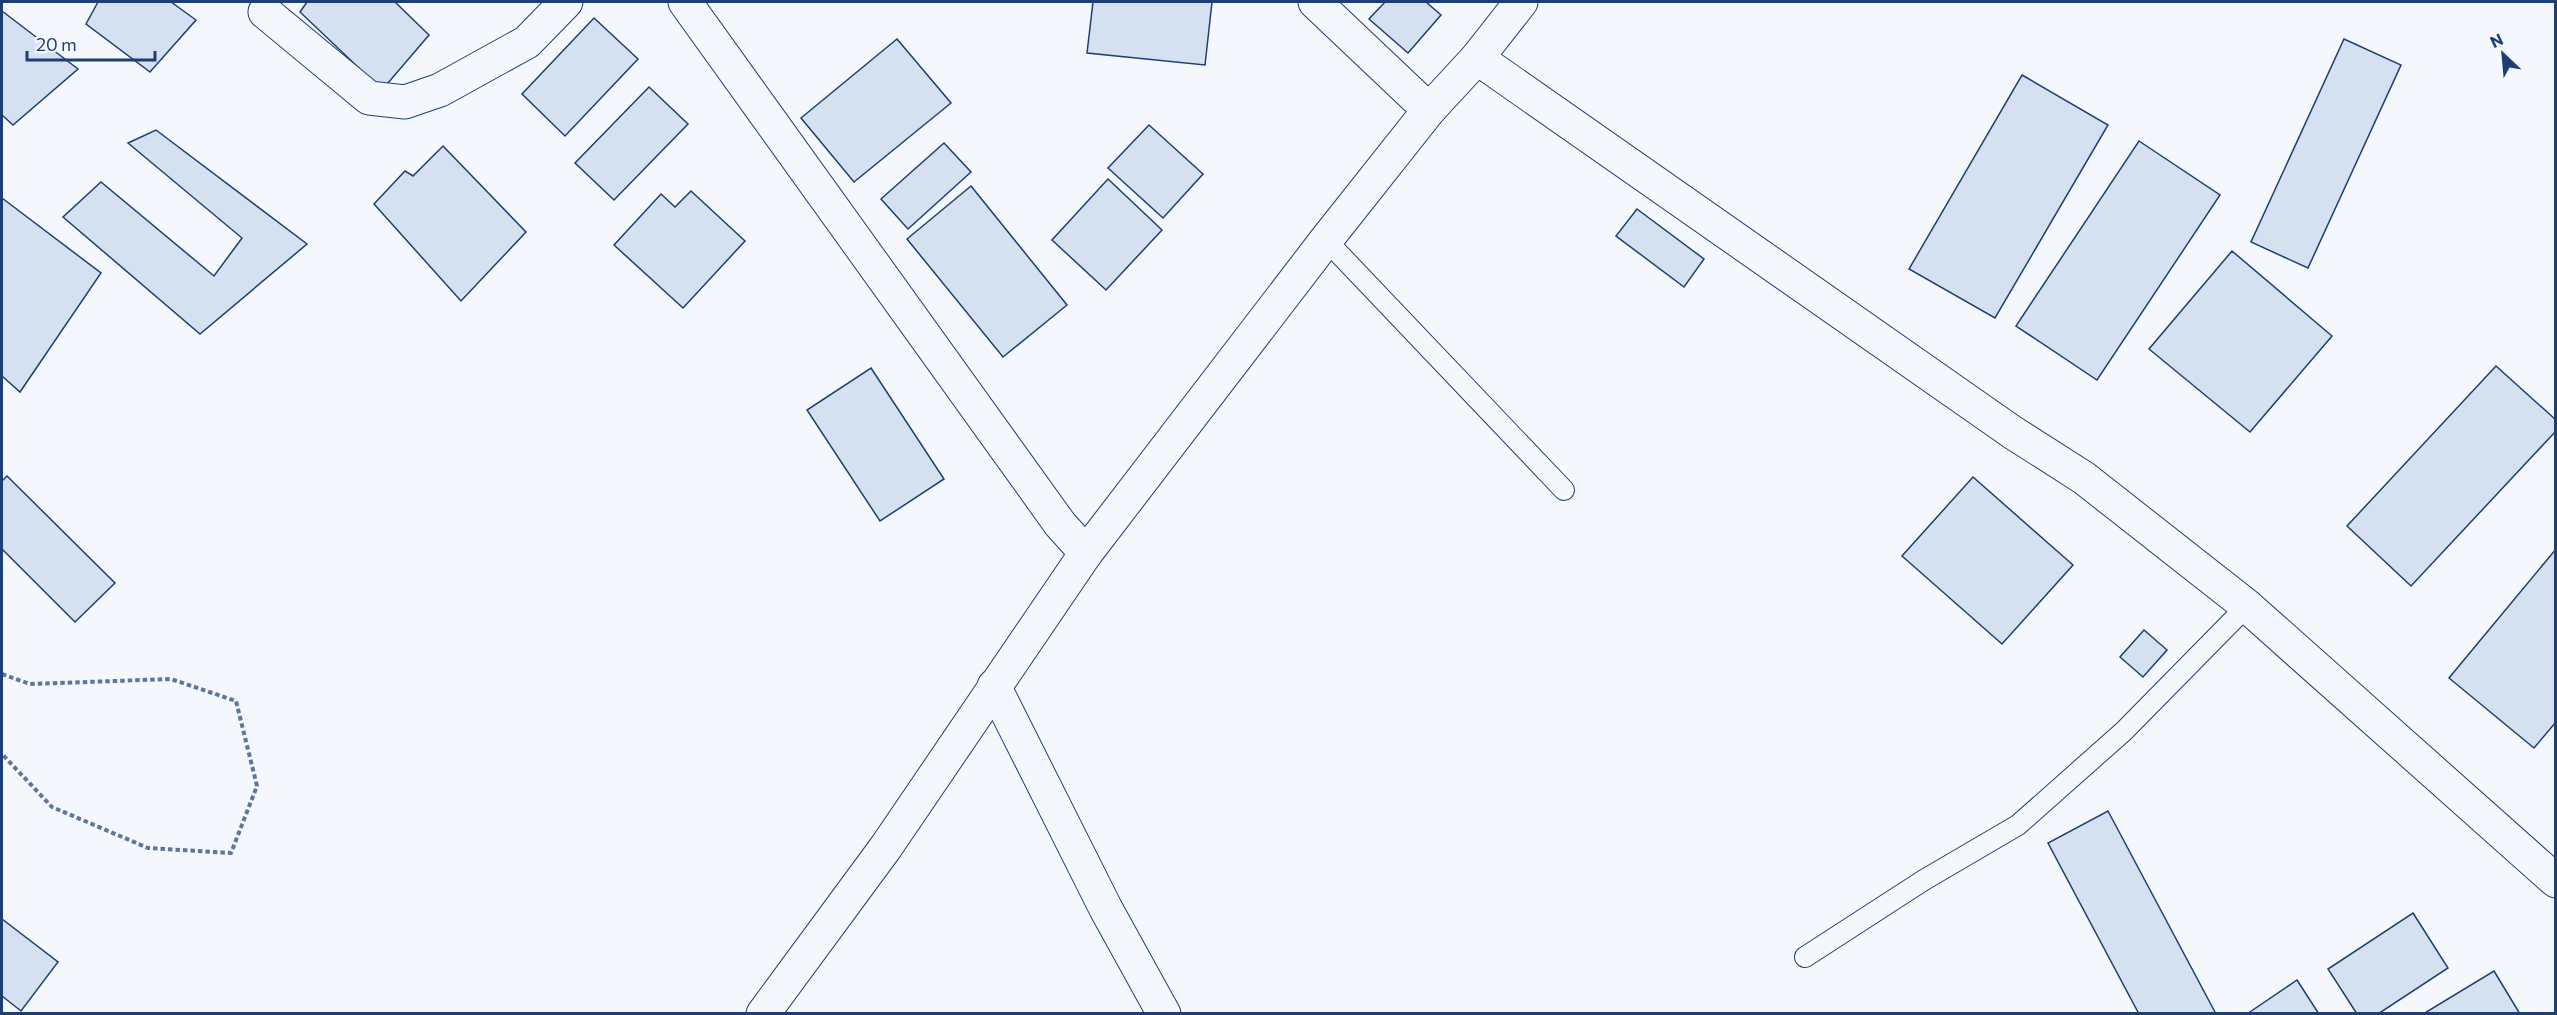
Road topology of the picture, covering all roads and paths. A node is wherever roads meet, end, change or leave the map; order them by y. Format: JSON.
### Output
{"nodes":[{"id":1,"x":566,"y":2,"type":"edge"},
{"id":2,"x":685,"y":2,"type":"edge"},
{"id":3,"x":1315,"y":2,"type":"edge"},
{"id":4,"x":1521,"y":2,"type":"edge"},
{"id":5,"x":265,"y":12,"type":"dead end"},
{"id":6,"x":1477,"y":58,"type":"junction"},
{"id":7,"x":1429,"y":110,"type":"junction"},
{"id":8,"x":1326,"y":240,"type":"junction"},
{"id":9,"x":1564,"y":490,"type":"dead end"},
{"id":10,"x":1086,"y":553,"type":"junction"},
{"id":11,"x":2247,"y":606,"type":"junction"},
{"id":12,"x":2,"y":674,"type":"edge"},
{"id":13,"x":994,"y":686,"type":"junction"},
{"id":14,"x":2,"y":754,"type":"edge"},
{"id":15,"x":2556,"y":880,"type":"edge"},
{"id":16,"x":1805,"y":957,"type":"dead end"},
{"id":17,"x":765,"y":1013,"type":"edge"},
{"id":18,"x":1164,"y":1014,"type":"edge"}],
"edges":[{"from":1,"to":5,"type":"street"},
{"from":2,"to":10,"type":"street"},
{"from":3,"to":7,"type":"street"},
{"from":4,"to":6,"type":"street"},
{"from":6,"to":7,"type":"street"},
{"from":6,"to":11,"type":"street"},
{"from":7,"to":8,"type":"street"},
{"from":8,"to":9,"type":"lane"},
{"from":8,"to":10,"type":"street"},
{"from":10,"to":13,"type":"street"},
{"from":11,"to":15,"type":"street"},
{"from":11,"to":16,"type":"lane"},
{"from":12,"to":14,"type":"path"},
{"from":13,"to":17,"type":"street"},
{"from":13,"to":18,"type":"street"}]}
